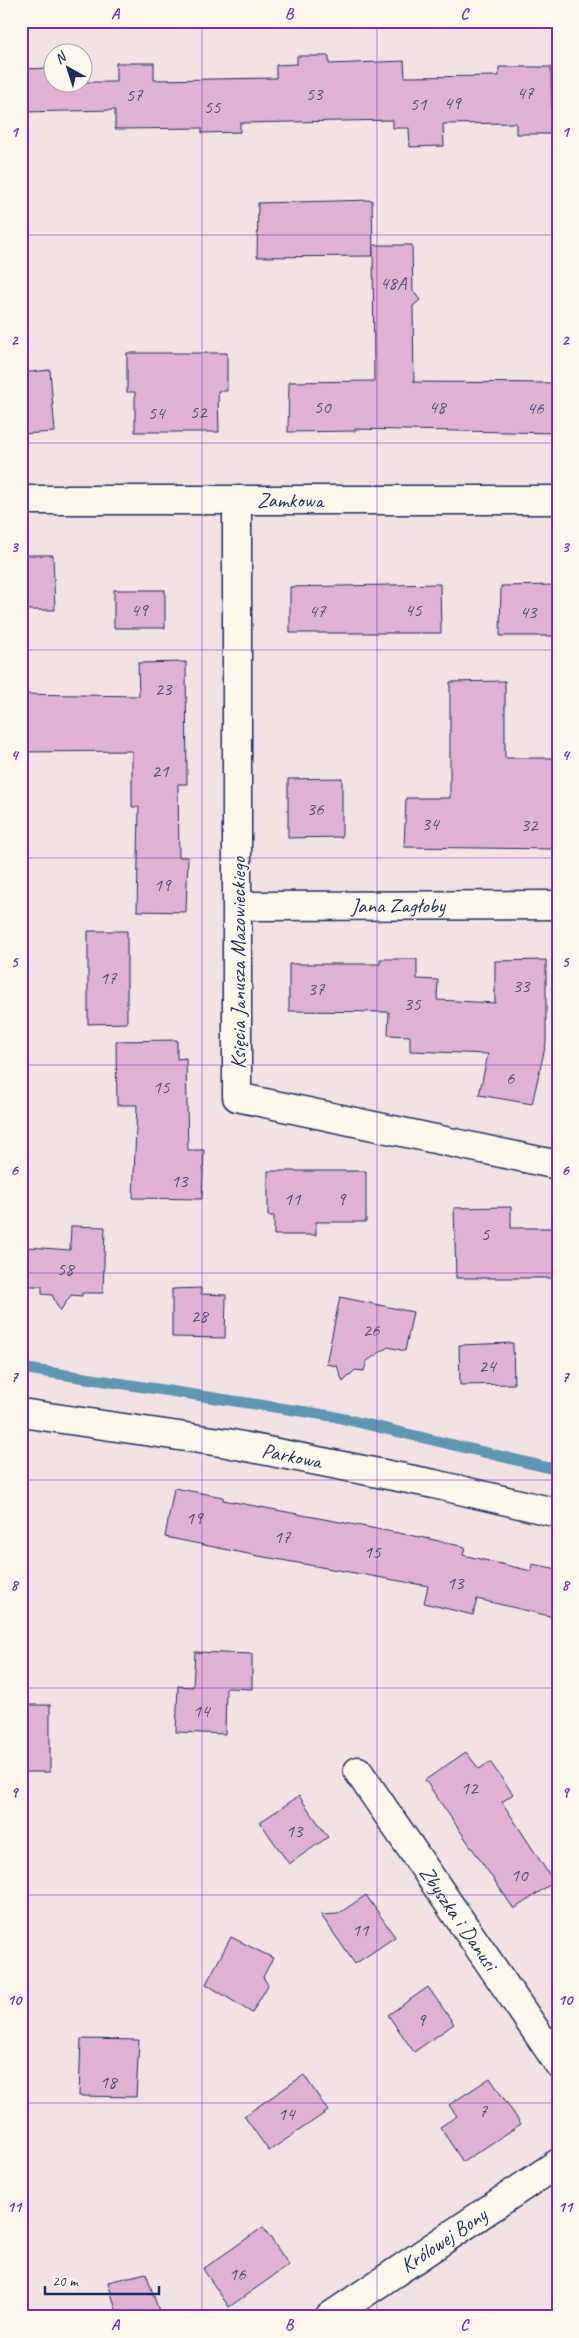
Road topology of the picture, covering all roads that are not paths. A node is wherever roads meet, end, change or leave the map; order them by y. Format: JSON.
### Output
{"nodes":[{"id":1,"x":21,"y":500,"type":"edge"},
{"id":2,"x":558,"y":500,"type":"edge"},
{"id":3,"x":237,"y":501,"type":"junction"},
{"id":4,"x":558,"y":905,"type":"edge"},
{"id":5,"x":239,"y":906,"type":"junction"},
{"id":6,"x":558,"y":1165,"type":"edge"},
{"id":7,"x":21,"y":1413,"type":"edge"},
{"id":8,"x":558,"y":1513,"type":"edge"},
{"id":9,"x":358,"y":1771,"type":"dead end"},
{"id":10,"x":558,"y":2063,"type":"edge"},
{"id":11,"x":558,"y":2163,"type":"edge"},
{"id":12,"x":329,"y":2317,"type":"edge"}],
"edges":[{"from":1,"to":3,"type":"street","name":"Zamkowa"},
{"from":2,"to":3,"type":"street","name":"Zamkowa"},
{"from":3,"to":5,"type":"street","name":"Księcia Janusza Mazowieckiego"},
{"from":4,"to":5,"type":"street","name":"Jana Zagłoby"},
{"from":5,"to":6,"type":"street","name":"Księcia Janusza Mazowieckiego"},
{"from":7,"to":8,"type":"street","name":"Parkowa"},
{"from":9,"to":10,"type":"street","name":"Zbyszka i Danusi"},
{"from":11,"to":12,"type":"street","name":"Królowej Bony"}]}
